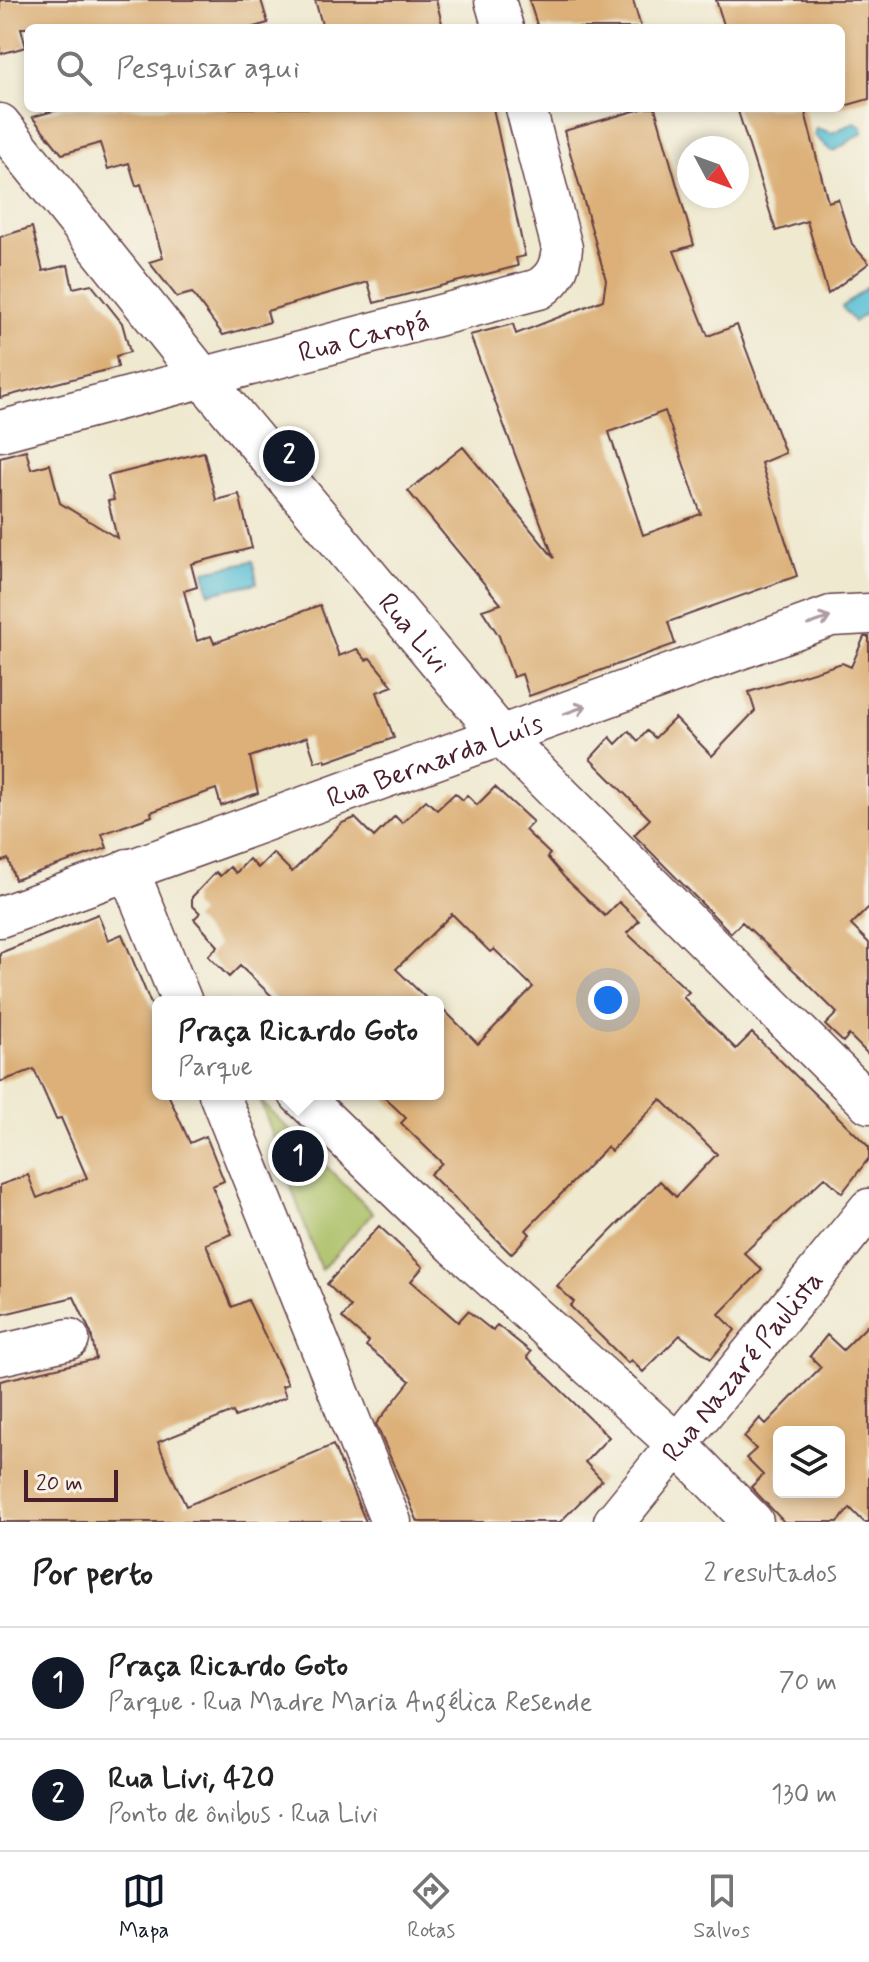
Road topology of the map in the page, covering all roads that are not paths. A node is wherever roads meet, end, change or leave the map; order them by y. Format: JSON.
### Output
{"nodes":[{"id":1,"x":495,"y":0,"type":"edge"},
{"id":2,"x":502,"y":24,"type":"edge"},
{"id":3,"x":527,"y":112,"type":"edge"},
{"id":4,"x":0,"y":124,"type":"edge"},
{"id":5,"x":204,"y":379,"type":"junction"},
{"id":6,"x":0,"y":431,"type":"edge"},
{"id":7,"x":869,"y":614,"type":"edge"},
{"id":8,"x":502,"y":737,"type":"junction"},
{"id":9,"x":128,"y":869,"type":"junction"},
{"id":10,"x":0,"y":917,"type":"edge"},
{"id":11,"x":167,"y":966,"type":"junction"},
{"id":12,"x":180,"y":996,"type":"edge"},
{"id":13,"x":198,"y":996,"type":"edge"},
{"id":14,"x":221,"y":1100,"type":"edge"},
{"id":15,"x":305,"y":1100,"type":"edge"},
{"id":16,"x":869,"y":1103,"type":"edge"},
{"id":17,"x":869,"y":1209,"type":"edge"},
{"id":18,"x":69,"y":1339,"type":"dead end"},
{"id":19,"x":0,"y":1355,"type":"edge"},
{"id":20,"x":678,"y":1445,"type":"junction"},
{"id":21,"x":391,"y":1522,"type":"edge"},
{"id":22,"x":614,"y":1522,"type":"edge"},
{"id":23,"x":753,"y":1522,"type":"edge"}],
"edges":[{"from":1,"to":2,"type":"street"},
{"from":3,"to":5,"type":"street","name":"Rua Caropá"},
{"from":4,"to":5,"type":"street","name":"Rua Livi"},
{"from":5,"to":6,"type":"street","name":"Rua Caropá"},
{"from":5,"to":8,"type":"street","name":"Rua Livi"},
{"from":8,"to":7,"type":"street","name":"Rua Bernarda Luís","one_way":true},
{"from":8,"to":9,"type":"street","name":"Rua Bernarda Luís"},
{"from":8,"to":16,"type":"street","name":"Rua Livi"},
{"from":9,"to":10,"type":"street","name":"Rua Bernarda Luís"},
{"from":9,"to":11,"type":"street"},
{"from":11,"to":12,"type":"street"},
{"from":11,"to":13,"type":"street"},
{"from":14,"to":21,"type":"street"},
{"from":15,"to":20,"type":"street"},
{"from":17,"to":20,"type":"street","name":"Rua Nazaré Paulista"},
{"from":18,"to":19,"type":"street"},
{"from":20,"to":22,"type":"street","name":"Rua Nazaré Paulista"},
{"from":20,"to":23,"type":"street"}]}
